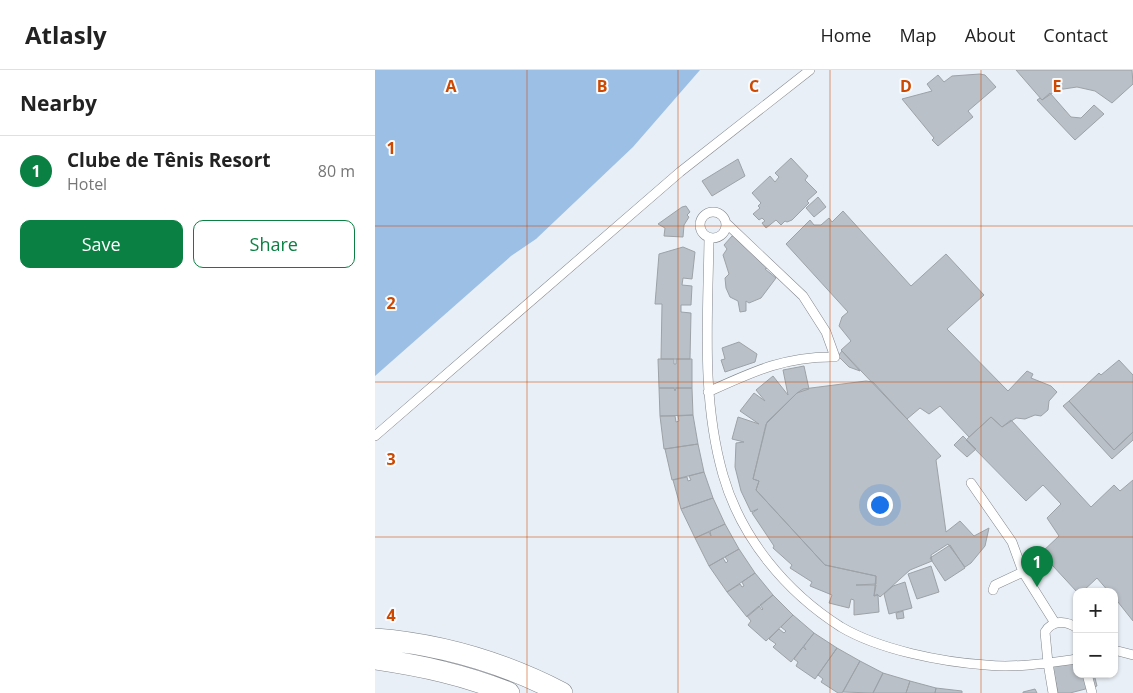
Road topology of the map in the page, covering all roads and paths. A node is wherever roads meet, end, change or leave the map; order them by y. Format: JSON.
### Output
{"nodes":[{"id":1,"x":810,"y":70,"type":"edge"},
{"id":2,"x":726,"y":223,"type":"junction"},
{"id":3,"x":709,"y":238,"type":"junction"},
{"id":4,"x":708,"y":392,"type":"junction"},
{"id":5,"x":375,"y":436,"type":"edge"},
{"id":6,"x":971,"y":483,"type":"dead end"},
{"id":7,"x":1023,"y":572,"type":"junction"},
{"id":8,"x":993,"y":590,"type":"dead end"},
{"id":9,"x":1055,"y":623,"type":"junction"},
{"id":10,"x":1073,"y":626,"type":"edge"},
{"id":11,"x":375,"y":639,"type":"edge"},
{"id":12,"x":1118,"y":651,"type":"edge"},
{"id":13,"x":1133,"y":655,"type":"edge"},
{"id":14,"x":375,"y":659,"type":"edge"},
{"id":15,"x":1073,"y":660,"type":"edge"},
{"id":16,"x":1048,"y":663,"type":"junction"},
{"id":17,"x":1088,"y":678,"type":"edge"},
{"id":18,"x":509,"y":693,"type":"edge"},
{"id":19,"x":562,"y":693,"type":"edge"},
{"id":20,"x":1053,"y":693,"type":"edge"},
{"id":21,"x":1092,"y":693,"type":"edge"}],
"edges":[{"from":1,"to":5,"type":"lane"},
{"from":2,"to":3,"type":"lane"},
{"from":2,"to":3,"type":"lane"},
{"from":2,"to":4,"type":"lane"},
{"from":3,"to":4,"type":"lane"},
{"from":4,"to":16,"type":"lane"},
{"from":6,"to":7,"type":"lane"},
{"from":7,"to":8,"type":"lane"},
{"from":7,"to":9,"type":"lane"},
{"from":9,"to":10,"type":"lane"},
{"from":9,"to":16,"type":"lane"},
{"from":11,"to":19,"type":"street"},
{"from":12,"to":13,"type":"lane"},
{"from":14,"to":18,"type":"street"},
{"from":15,"to":16,"type":"lane"},
{"from":16,"to":20,"type":"lane"},
{"from":17,"to":21,"type":"lane"}]}
